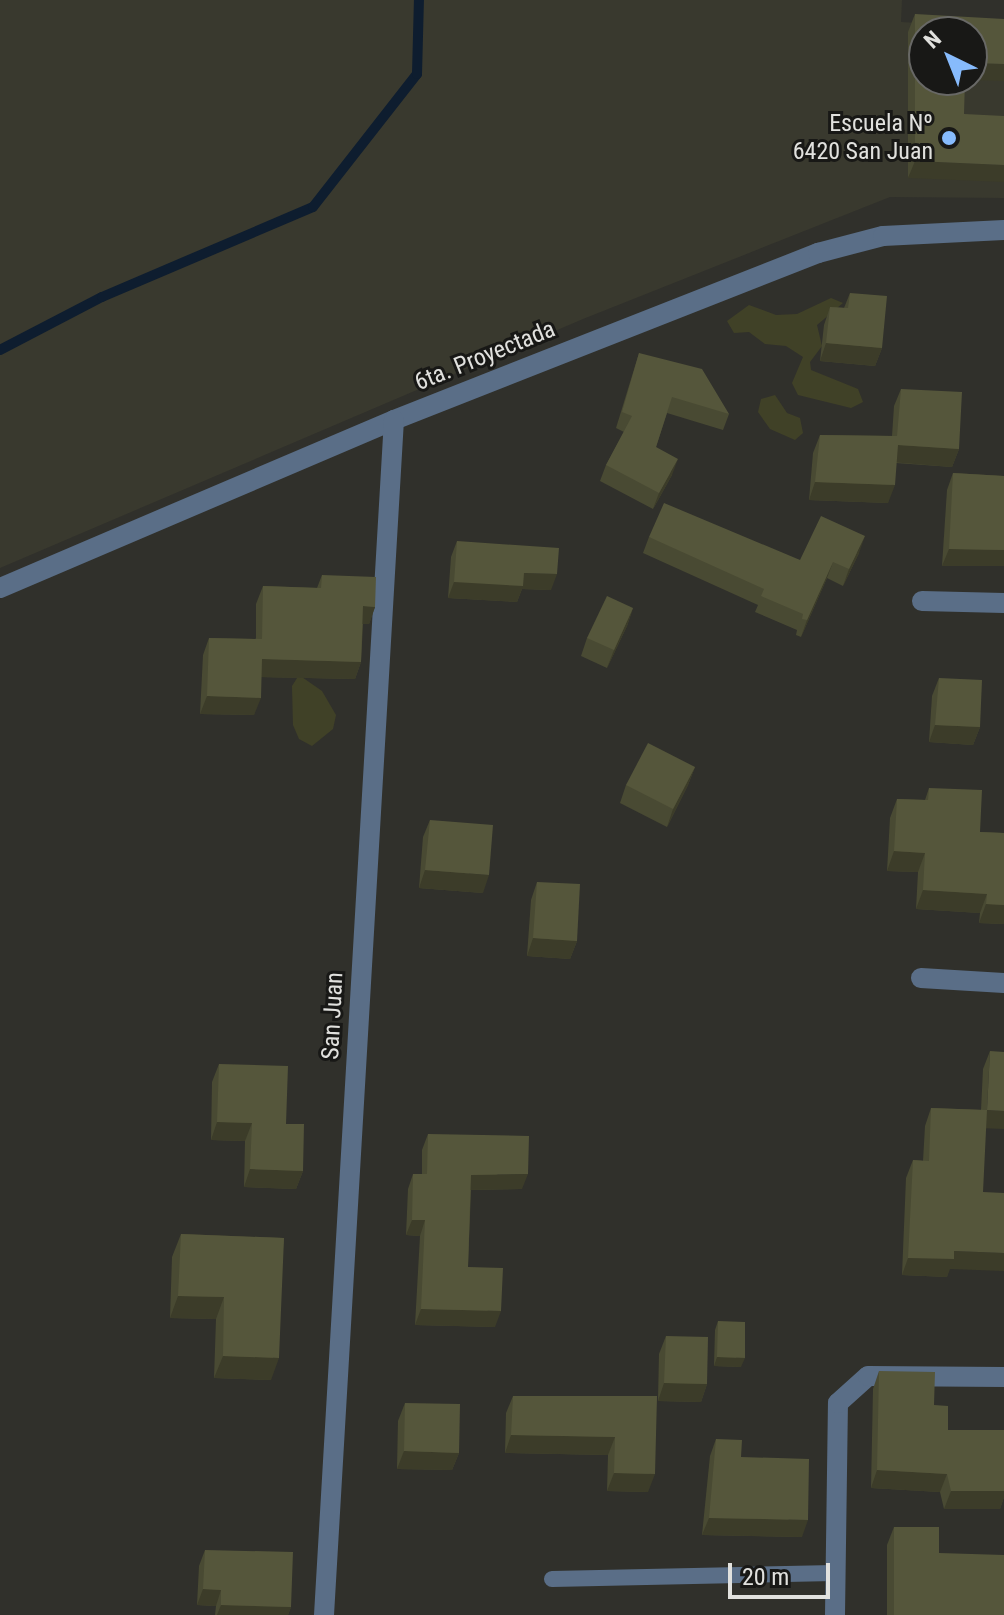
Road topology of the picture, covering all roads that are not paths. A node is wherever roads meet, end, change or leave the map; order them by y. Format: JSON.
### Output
{"nodes":[{"id":1,"x":1004,"y":230,"type":"edge"},
{"id":2,"x":394,"y":420,"type":"junction"},
{"id":3,"x":0,"y":588,"type":"edge"},
{"id":4,"x":922,"y":601,"type":"dead end"},
{"id":5,"x":1004,"y":603,"type":"edge"},
{"id":6,"x":921,"y":978,"type":"dead end"},
{"id":7,"x":1004,"y":983,"type":"edge"},
{"id":8,"x":1004,"y":1377,"type":"edge"},
{"id":9,"x":834,"y":1573,"type":"junction"},
{"id":10,"x":552,"y":1579,"type":"dead end"},
{"id":11,"x":324,"y":1615,"type":"edge"},
{"id":12,"x":835,"y":1615,"type":"edge"}],
"edges":[{"from":1,"to":2,"type":"street","name":"6ta. Proyectada"},
{"from":2,"to":3,"type":"street","name":"6ta. Proyectada"},
{"from":2,"to":11,"type":"street","name":"San Juan"},
{"from":4,"to":5,"type":"street"},
{"from":6,"to":7,"type":"street"},
{"from":8,"to":9,"type":"street"},
{"from":9,"to":10,"type":"lane"},
{"from":9,"to":12,"type":"street"}]}
